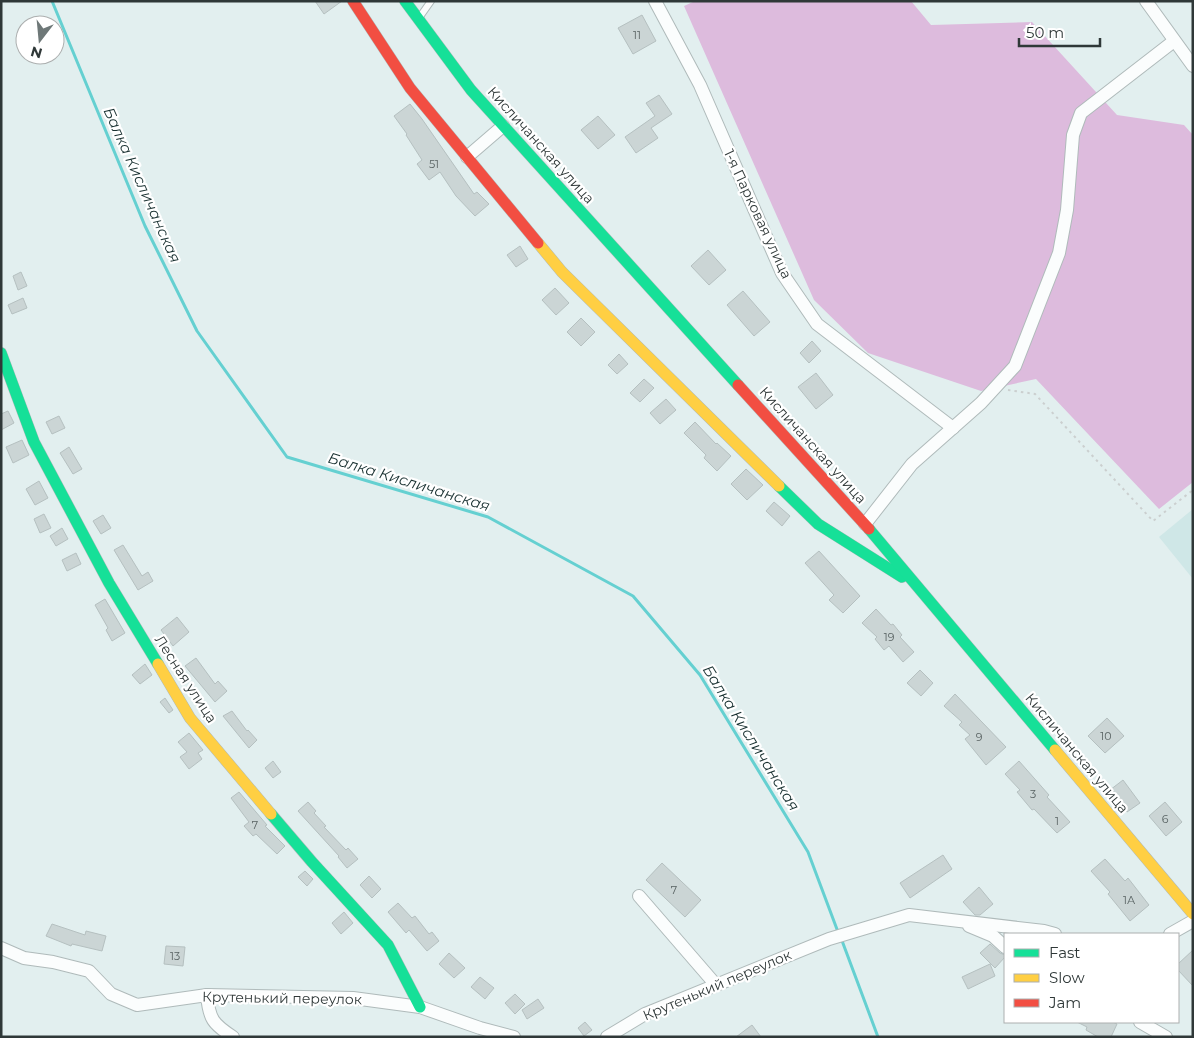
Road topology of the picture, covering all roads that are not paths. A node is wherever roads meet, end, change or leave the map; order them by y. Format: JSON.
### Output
{"nodes":[{"id":1,"x":354,"y":1,"type":"edge"},
{"id":2,"x":405,"y":1,"type":"edge"},
{"id":3,"x":431,"y":1,"type":"edge"},
{"id":4,"x":655,"y":1,"type":"edge"},
{"id":5,"x":1146,"y":1,"type":"edge"},
{"id":6,"x":418,"y":20,"type":"junction"},
{"id":7,"x":1174,"y":41,"type":"junction"},
{"id":8,"x":1193,"y":66,"type":"edge"},
{"id":9,"x":503,"y":126,"type":"junction"},
{"id":10,"x":467,"y":157,"type":"junction"},
{"id":11,"x":1,"y":354,"type":"edge"},
{"id":12,"x":952,"y":428,"type":"junction"},
{"id":13,"x":865,"y":524,"type":"junction"},
{"id":14,"x":917,"y":587,"type":"junction"},
{"id":15,"x":639,"y":896,"type":"dead end"},
{"id":16,"x":1193,"y":914,"type":"edge"},
{"id":17,"x":956,"y":920,"type":"junction"},
{"id":18,"x":1193,"y":921,"type":"edge"},
{"id":19,"x":1051,"y":933,"type":"edge"},
{"id":20,"x":1172,"y":933,"type":"edge"},
{"id":21,"x":1004,"y":946,"type":"edge"},
{"id":22,"x":1,"y":948,"type":"edge"},
{"id":23,"x":716,"y":985,"type":"junction"},
{"id":24,"x":206,"y":995,"type":"junction"},
{"id":25,"x":420,"y":1007,"type":"junction"},
{"id":26,"x":1142,"y":1023,"type":"edge"},
{"id":27,"x":233,"y":1037,"type":"edge"},
{"id":28,"x":514,"y":1037,"type":"edge"},
{"id":29,"x":607,"y":1037,"type":"edge"},
{"id":30,"x":1166,"y":1037,"type":"edge"}],
"edges":[{"from":1,"to":10,"type":"street"},
{"from":2,"to":6,"type":"street","name":"Кисличанская улица"},
{"from":3,"to":6,"type":"lane"},
{"from":4,"to":12,"type":"street","name":"1-я Парковая улица"},
{"from":5,"to":7,"type":"street"},
{"from":6,"to":9,"type":"street","name":"Кисличанская улица"},
{"from":7,"to":8,"type":"street"},
{"from":7,"to":12,"type":"street"},
{"from":9,"to":10,"type":"street"},
{"from":9,"to":13,"type":"street","name":"Кисличанская улица"},
{"from":10,"to":14,"type":"street"},
{"from":11,"to":25,"type":"street","name":"Лесная улица"},
{"from":12,"to":13,"type":"street"},
{"from":13,"to":14,"type":"street","name":"Кисличанская улица"},
{"from":14,"to":16,"type":"street","name":"Кисличанская улица"},
{"from":15,"to":23,"type":"street"},
{"from":17,"to":19,"type":"street"},
{"from":17,"to":21,"type":"street"},
{"from":17,"to":23,"type":"street","name":"Крутенький переулок"},
{"from":18,"to":20,"type":"street"},
{"from":22,"to":24,"type":"street","name":"Крутенький переулок"},
{"from":23,"to":29,"type":"street","name":"Крутенький переулок"},
{"from":24,"to":25,"type":"street","name":"Крутенький переулок"},
{"from":24,"to":27,"type":"street"},
{"from":25,"to":28,"type":"street","name":"Крутенький переулок"},
{"from":26,"to":30,"type":"street"}]}
